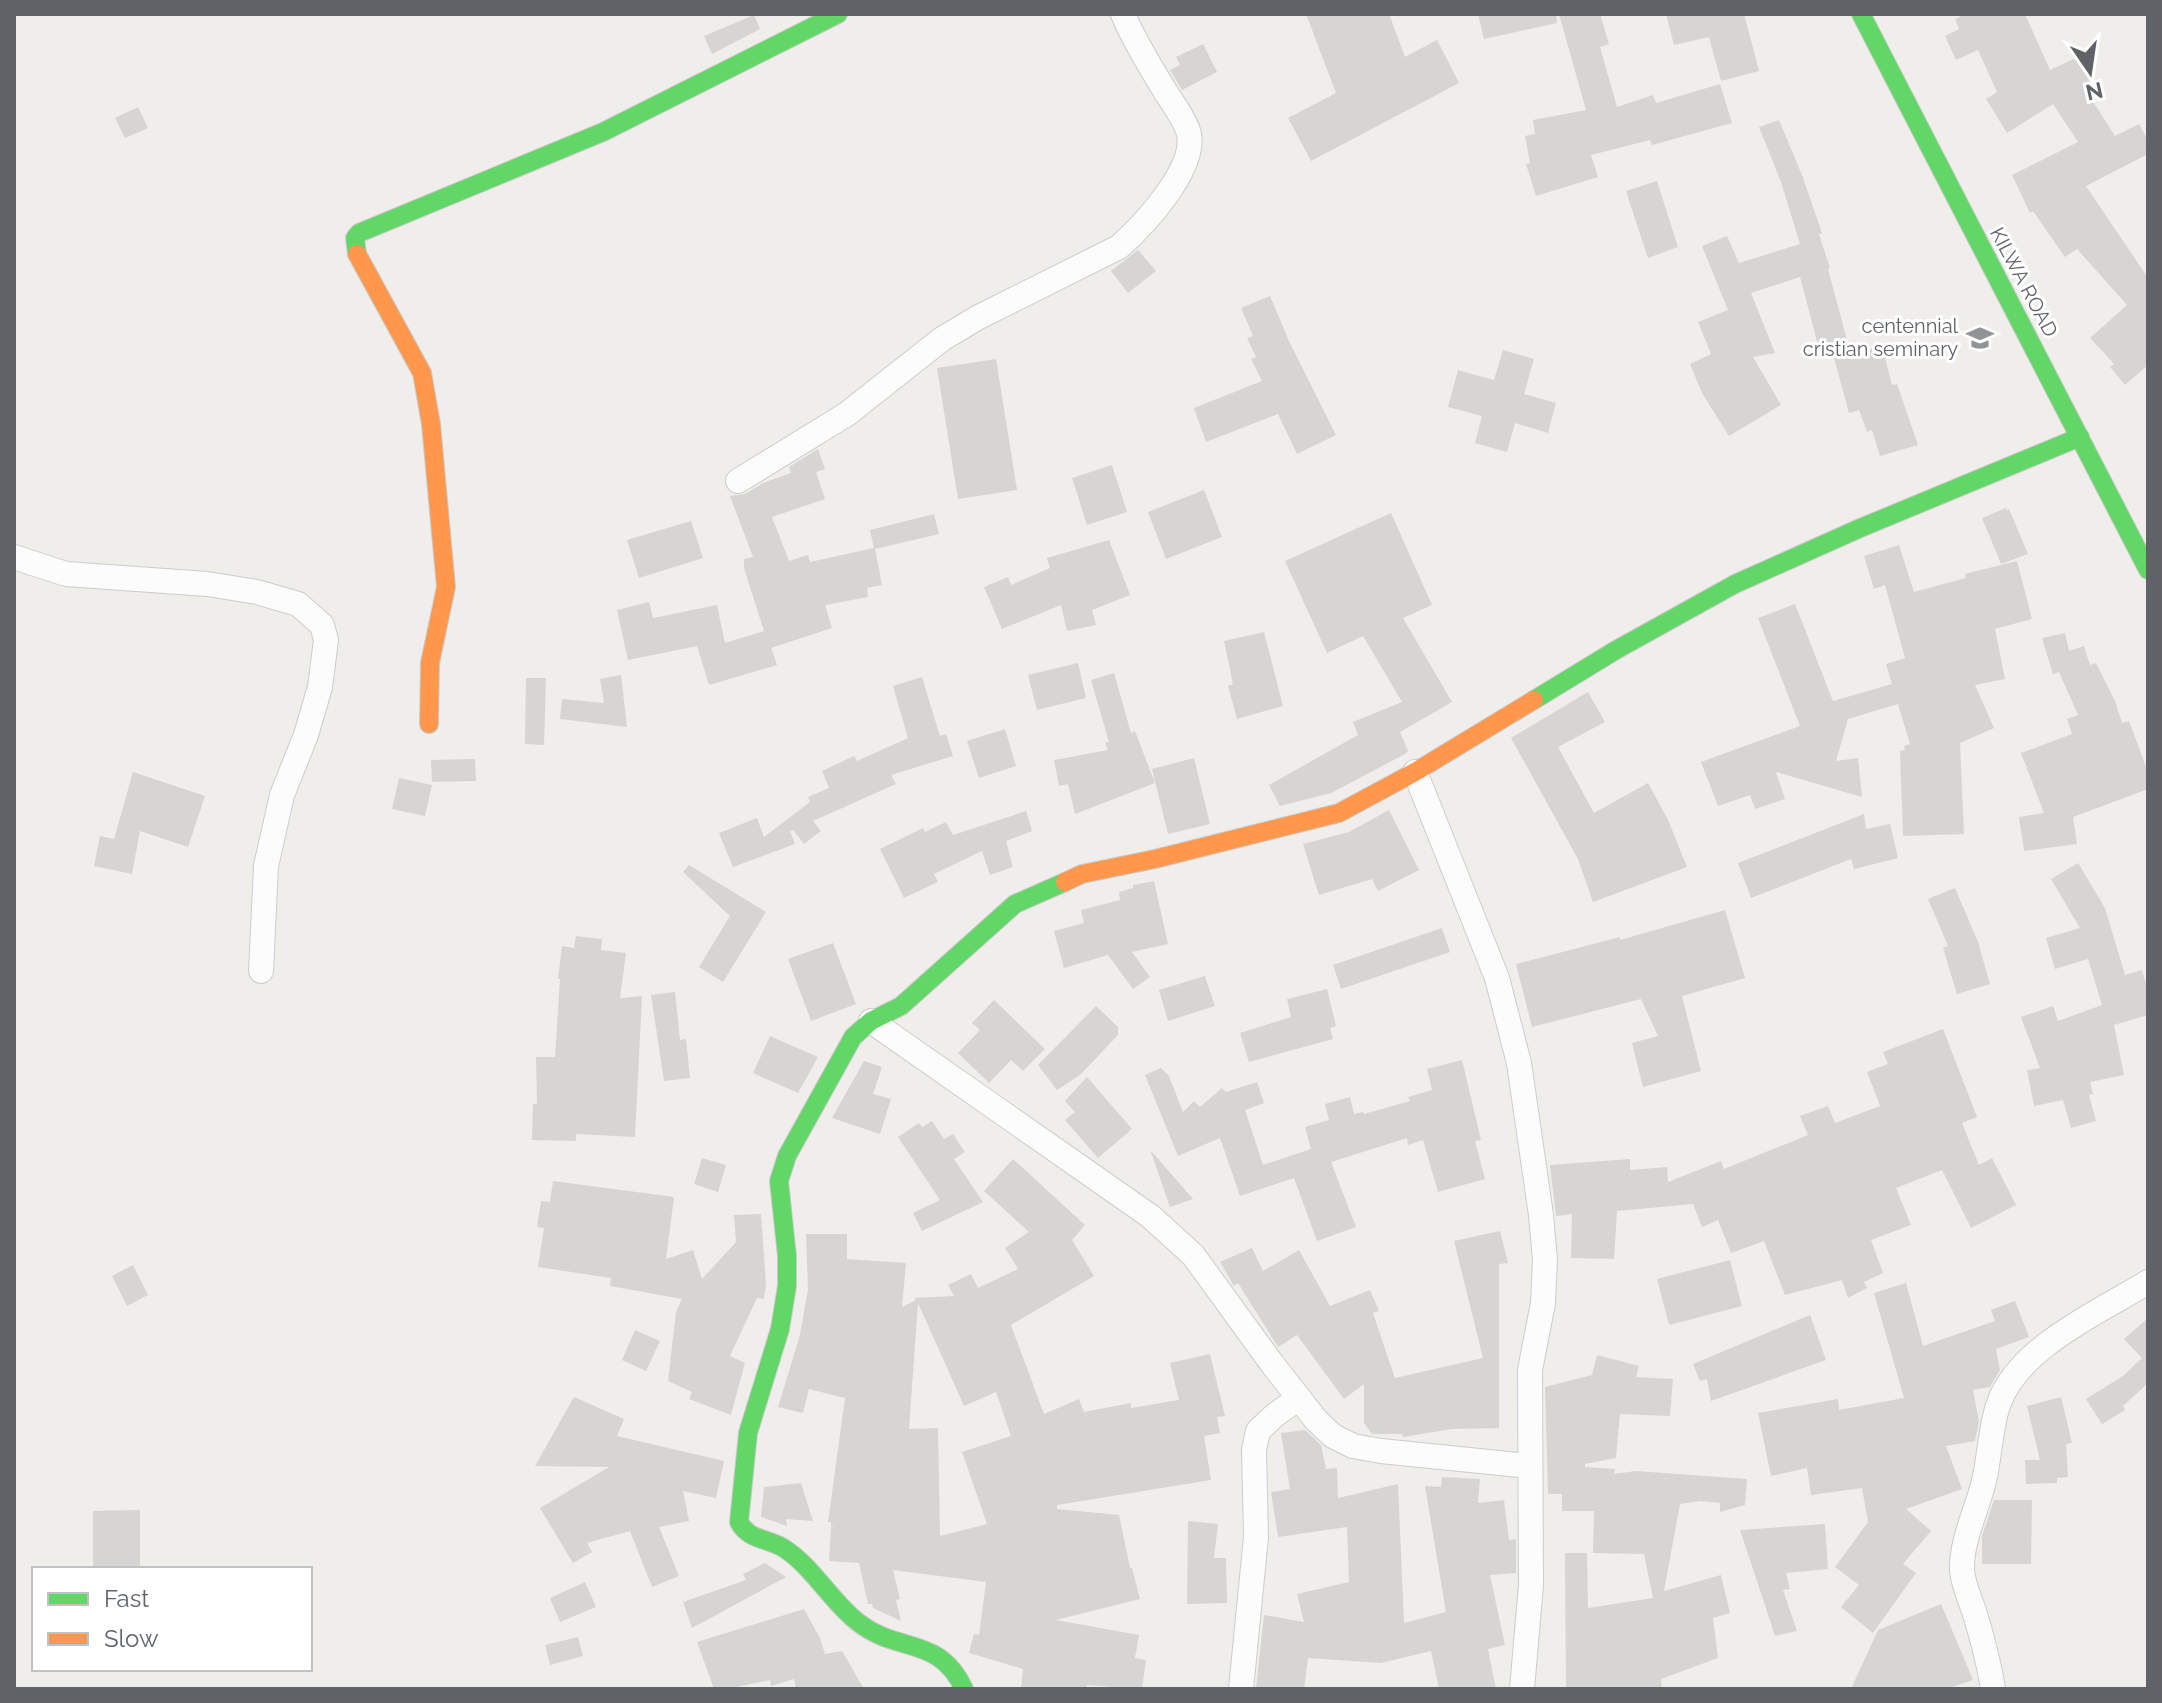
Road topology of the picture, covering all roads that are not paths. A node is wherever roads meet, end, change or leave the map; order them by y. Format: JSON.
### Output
{"nodes":[{"id":1,"x":838,"y":14,"type":"edge"},
{"id":2,"x":1123,"y":14,"type":"edge"},
{"id":3,"x":1861,"y":14,"type":"edge"},
{"id":4,"x":2080,"y":437,"type":"junction"},
{"id":5,"x":738,"y":481,"type":"dead end"},
{"id":6,"x":14,"y":557,"type":"edge"},
{"id":7,"x":2148,"y":570,"type":"edge"},
{"id":8,"x":429,"y":724,"type":"dead end"},
{"id":9,"x":1415,"y":772,"type":"junction"},
{"id":10,"x":261,"y":971,"type":"dead end"},
{"id":11,"x":871,"y":1021,"type":"junction"},
{"id":12,"x":2148,"y":1282,"type":"edge"},
{"id":13,"x":1299,"y":1398,"type":"junction"},
{"id":14,"x":1529,"y":1466,"type":"junction"},
{"id":15,"x":964,"y":1689,"type":"edge"},
{"id":16,"x":1241,"y":1689,"type":"edge"},
{"id":17,"x":1522,"y":1689,"type":"edge"},
{"id":18,"x":1993,"y":1689,"type":"edge"}],
"edges":[{"from":1,"to":8,"type":"main road"},
{"from":2,"to":5,"type":"street"},
{"from":3,"to":4,"type":"main road","name":"KILWA ROAD"},
{"from":4,"to":7,"type":"main road","name":"KILWA ROAD"},
{"from":4,"to":9,"type":"main road"},
{"from":6,"to":10,"type":"street"},
{"from":9,"to":11,"type":"main road"},
{"from":9,"to":14,"type":"street"},
{"from":11,"to":13,"type":"street"},
{"from":11,"to":15,"type":"main road"},
{"from":12,"to":18,"type":"street"},
{"from":13,"to":14,"type":"street"},
{"from":13,"to":16,"type":"street"},
{"from":14,"to":17,"type":"street"}]}
